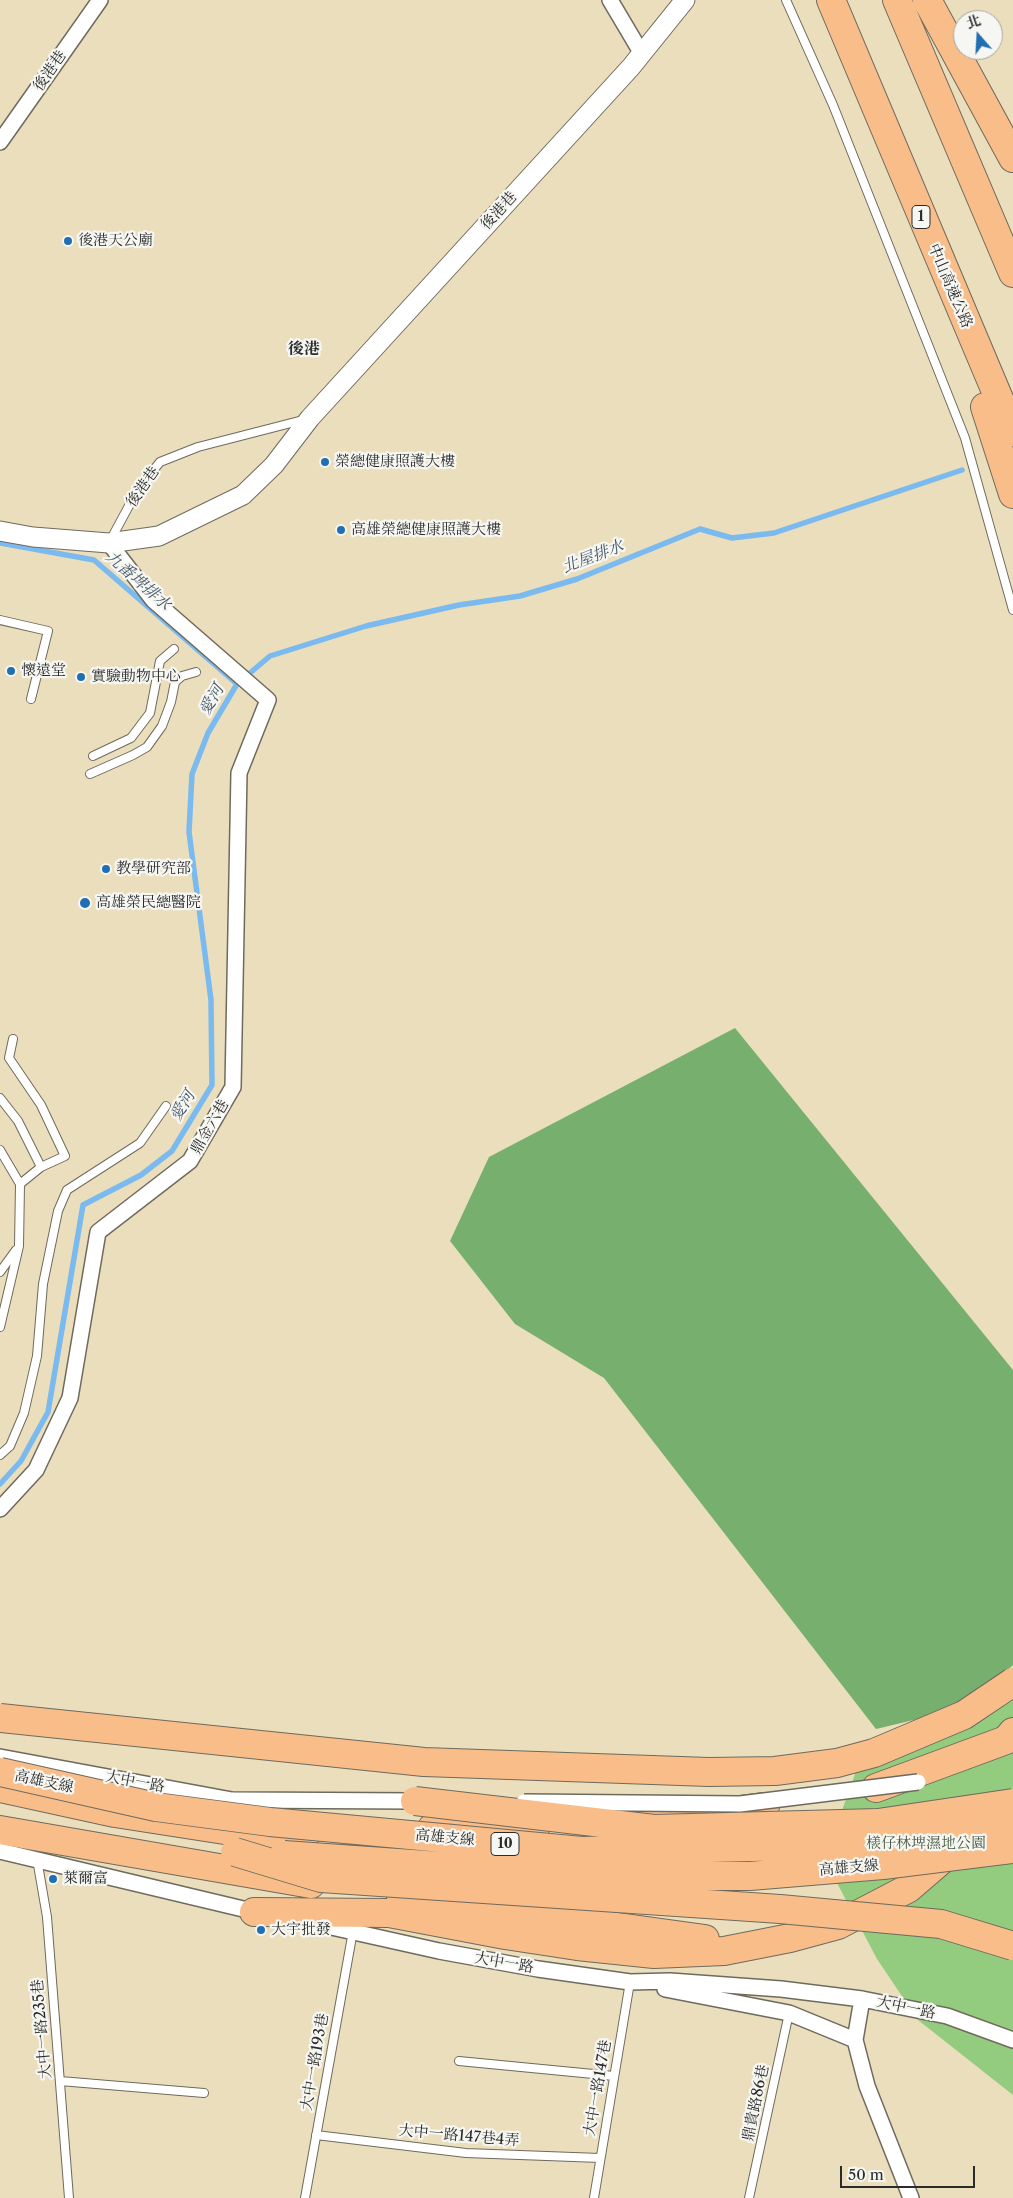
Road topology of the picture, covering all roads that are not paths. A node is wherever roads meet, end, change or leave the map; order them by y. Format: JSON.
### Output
{"nodes":[{"id":1,"x":100,"y":0,"type":"edge"},
{"id":2,"x":610,"y":0,"type":"edge"},
{"id":3,"x":684,"y":0,"type":"edge"},
{"id":4,"x":786,"y":0,"type":"edge"},
{"id":5,"x":831,"y":0,"type":"edge"},
{"id":6,"x":897,"y":0,"type":"edge"},
{"id":7,"x":927,"y":0,"type":"edge"},
{"id":8,"x":642,"y":54,"type":"junction"},
{"id":9,"x":0,"y":142,"type":"edge"},
{"id":10,"x":1013,"y":158,"type":"edge"},
{"id":11,"x":931,"y":241,"type":"junction"},
{"id":12,"x":1013,"y":272,"type":"edge"},
{"id":13,"x":310,"y":418,"type":"junction"},
{"id":14,"x":1013,"y":432,"type":"edge"},
{"id":15,"x":1013,"y":494,"type":"edge"},
{"id":16,"x":0,"y":531,"type":"edge"},
{"id":17,"x":109,"y":543,"type":"junction"},
{"id":18,"x":1013,"y":610,"type":"edge"},
{"id":19,"x":0,"y":620,"type":"edge"},
{"id":20,"x":174,"y":649,"type":"dead end"},
{"id":21,"x":196,"y":672,"type":"dead end"},
{"id":22,"x":31,"y":699,"type":"dead end"},
{"id":23,"x":93,"y":756,"type":"dead end"},
{"id":24,"x":90,"y":774,"type":"dead end"},
{"id":25,"x":13,"y":1039,"type":"dead end"},
{"id":26,"x":0,"y":1098,"type":"edge"},
{"id":27,"x":166,"y":1106,"type":"dead end"},
{"id":28,"x":0,"y":1150,"type":"edge"},
{"id":29,"x":40,"y":1167,"type":"junction"},
{"id":30,"x":20,"y":1184,"type":"junction"},
{"id":31,"x":19,"y":1246,"type":"junction"},
{"id":32,"x":0,"y":1272,"type":"edge"},
{"id":33,"x":0,"y":1328,"type":"edge"},
{"id":34,"x":0,"y":1455,"type":"edge"},
{"id":35,"x":0,"y":1509,"type":"edge"},
{"id":36,"x":1013,"y":1674,"type":"edge"},
{"id":37,"x":1013,"y":1682,"type":"edge"},
{"id":38,"x":0,"y":1719,"type":"edge"},
{"id":39,"x":93,"y":1719,"type":"dead end"},
{"id":40,"x":1013,"y":1732,"type":"edge"},
{"id":41,"x":314,"y":1742,"type":"dead end"},
{"id":42,"x":1013,"y":1745,"type":"edge"},
{"id":43,"x":0,"y":1757,"type":"edge"},
{"id":44,"x":0,"y":1772,"type":"edge"},
{"id":45,"x":0,"y":1788,"type":"edge"},
{"id":46,"x":1013,"y":1795,"type":"edge"},
{"id":47,"x":415,"y":1801,"type":"junction"},
{"id":48,"x":1013,"y":1803,"type":"edge"},
{"id":49,"x":0,"y":1805,"type":"edge"},
{"id":50,"x":1013,"y":1823,"type":"edge"},
{"id":51,"x":0,"y":1830,"type":"edge"},
{"id":52,"x":1013,"y":1849,"type":"edge"},
{"id":53,"x":0,"y":1851,"type":"edge"},
{"id":54,"x":235,"y":1852,"type":"junction"},
{"id":55,"x":37,"y":1858,"type":"junction"},
{"id":56,"x":254,"y":1912,"type":"junction"},
{"id":57,"x":353,"y":1931,"type":"junction"},
{"id":58,"x":790,"y":1938,"type":"junction"},
{"id":59,"x":1013,"y":1946,"type":"edge"},
{"id":60,"x":630,"y":1982,"type":"junction"},
{"id":61,"x":862,"y":1999,"type":"junction"},
{"id":62,"x":789,"y":2014,"type":"junction"},
{"id":63,"x":856,"y":2040,"type":"junction"},
{"id":64,"x":1013,"y":2040,"type":"edge"},
{"id":65,"x":459,"y":2061,"type":"dead end"},
{"id":66,"x":614,"y":2076,"type":"junction"},
{"id":67,"x":60,"y":2081,"type":"junction"},
{"id":68,"x":204,"y":2093,"type":"dead end"},
{"id":69,"x":316,"y":2135,"type":"junction"},
{"id":70,"x":600,"y":2158,"type":"junction"},
{"id":71,"x":69,"y":2198,"type":"edge"},
{"id":72,"x":305,"y":2198,"type":"edge"},
{"id":73,"x":594,"y":2198,"type":"edge"},
{"id":74,"x":749,"y":2198,"type":"edge"},
{"id":75,"x":910,"y":2198,"type":"edge"}],
"edges":[{"from":1,"to":9,"type":"street","name":"後港巷"},
{"from":2,"to":8,"type":"street"},
{"from":3,"to":8,"type":"street","name":"後港巷"},
{"from":4,"to":18,"type":"lane"},
{"from":5,"to":11,"type":"highway","name":"中山高速公路","number":"1"},
{"from":6,"to":12,"type":"highway"},
{"from":7,"to":10,"type":"highway"},
{"from":8,"to":13,"type":"street","name":"後港巷"},
{"from":11,"to":14,"type":"highway","name":"中山高速公路","number":"1"},
{"from":11,"to":15,"type":"highway"},
{"from":13,"to":17,"type":"street","name":"後港巷"},
{"from":13,"to":17,"type":"lane","name":"後港巷"},
{"from":16,"to":17,"type":"street","name":"後港巷"},
{"from":17,"to":35,"type":"street","name":"鼎金六巷"},
{"from":19,"to":22,"type":"lane"},
{"from":20,"to":23,"type":"lane"},
{"from":21,"to":24,"type":"lane"},
{"from":25,"to":29,"type":"lane"},
{"from":26,"to":29,"type":"lane"},
{"from":27,"to":34,"type":"lane"},
{"from":28,"to":30,"type":"lane"},
{"from":29,"to":30,"type":"lane"},
{"from":30,"to":31,"type":"lane"},
{"from":31,"to":32,"type":"lane"},
{"from":31,"to":33,"type":"lane"},
{"from":36,"to":41,"type":"lane"},
{"from":37,"to":38,"type":"highway","bridge":true},
{"from":38,"to":39,"type":"lane"},
{"from":40,"to":45,"type":"highway"},
{"from":42,"to":47,"type":"street","name":"大中一路","bridge":true},
{"from":43,"to":47,"type":"street","name":"大中一路"},
{"from":44,"to":50,"type":"highway","name":"高雄支線","number":"10","bridge":true},
{"from":46,"to":58,"type":"highway"},
{"from":47,"to":48,"type":"highway","bridge":true},
{"from":49,"to":54,"type":"highway","name":"高雄支線","number":"10"},
{"from":51,"to":58,"type":"highway"},
{"from":52,"to":54,"type":"highway","name":"高雄支線","number":"10","bridge":true},
{"from":53,"to":55,"type":"street","name":"大中一路"},
{"from":54,"to":59,"type":"highway","bridge":true},
{"from":55,"to":56,"type":"street","name":"大中一路"},
{"from":55,"to":67,"type":"lane","name":"大中一路235巷"},
{"from":56,"to":57,"type":"street","name":"大中一路"},
{"from":56,"to":58,"type":"highway"},
{"from":57,"to":60,"type":"street","name":"大中一路"},
{"from":57,"to":69,"type":"lane","name":"大中一路193巷"},
{"from":60,"to":61,"type":"street","name":"大中一路"},
{"from":60,"to":62,"type":"street"},
{"from":60,"to":66,"type":"lane","name":"大中一路147巷"},
{"from":61,"to":63,"type":"street"},
{"from":61,"to":64,"type":"street","name":"大中一路"},
{"from":62,"to":63,"type":"street"},
{"from":62,"to":74,"type":"lane","name":"鼎貴路86巷"},
{"from":63,"to":75,"type":"street"},
{"from":65,"to":66,"type":"lane"},
{"from":66,"to":70,"type":"lane","name":"大中一路147巷"},
{"from":67,"to":68,"type":"lane"},
{"from":67,"to":71,"type":"lane","name":"大中一路235巷"},
{"from":69,"to":70,"type":"lane","name":"大中一路147巷4弄"},
{"from":69,"to":72,"type":"lane","name":"大中一路193巷"},
{"from":70,"to":73,"type":"lane","name":"大中一路147巷"}]}
